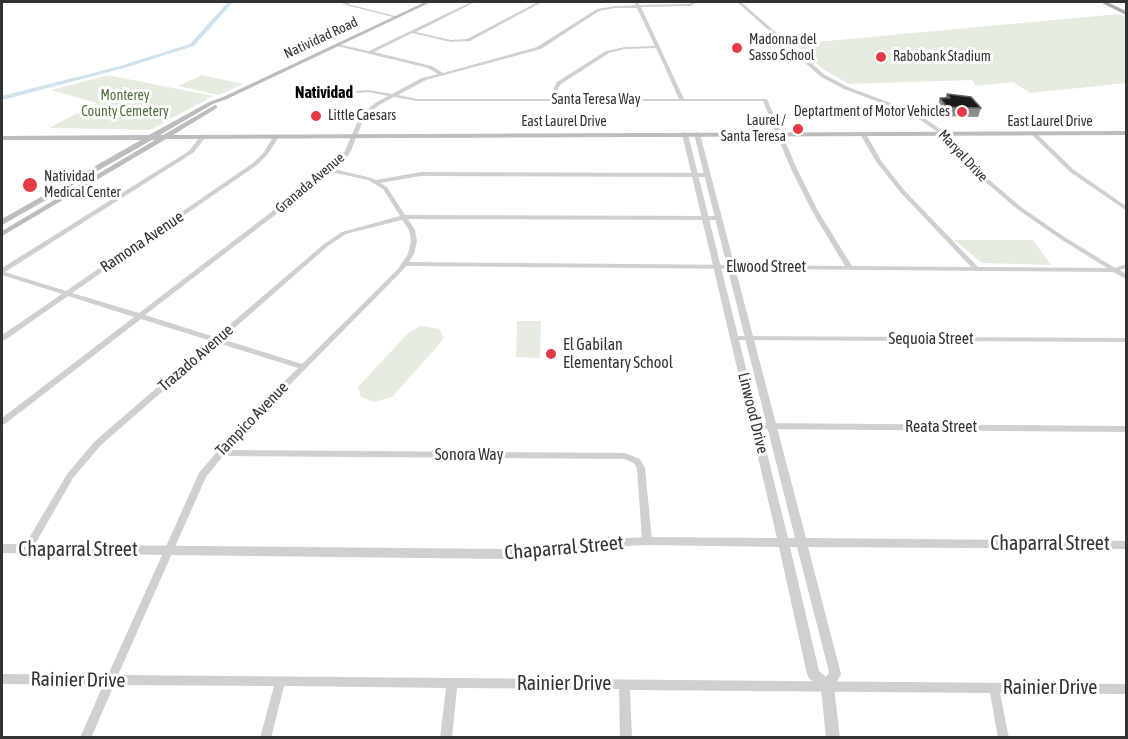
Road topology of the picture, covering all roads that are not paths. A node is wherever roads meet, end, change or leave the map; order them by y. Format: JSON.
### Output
{"nodes":[{"id":1,"x":350,"y":2,"type":"edge"},
{"id":2,"x":428,"y":2,"type":"edge"},
{"id":3,"x":473,"y":2,"type":"edge"},
{"id":4,"x":540,"y":2,"type":"edge"},
{"id":5,"x":695,"y":2,"type":"edge"},
{"id":6,"x":739,"y":2,"type":"edge"},
{"id":7,"x":1103,"y":2,"type":"edge"},
{"id":8,"x":1116,"y":2,"type":"edge"},
{"id":9,"x":638,"y":4,"type":"edge"},
{"id":10,"x":1126,"y":7,"type":"edge"},
{"id":11,"x":1126,"y":13,"type":"edge"},
{"id":12,"x":397,"y":17,"type":"junction"},
{"id":13,"x":412,"y":32,"type":"junction"},
{"id":14,"x":339,"y":45,"type":"junction"},
{"id":15,"x":657,"y":47,"type":"junction"},
{"id":16,"x":371,"y":52,"type":"junction"},
{"id":17,"x":442,"y":74,"type":"junction"},
{"id":18,"x":357,"y":92,"type":"dead end"},
{"id":19,"x":391,"y":96,"type":"junction"},
{"id":20,"x":225,"y":98,"type":"junction"},
{"id":21,"x":556,"y":100,"type":"junction"},
{"id":22,"x":682,"y":100,"type":"junction"},
{"id":23,"x":191,"y":123,"type":"junction"},
{"id":24,"x":685,"y":134,"type":"junction"},
{"id":25,"x":697,"y":134,"type":"junction"},
{"id":26,"x":779,"y":134,"type":"junction"},
{"id":27,"x":863,"y":134,"type":"junction"},
{"id":28,"x":945,"y":134,"type":"junction"},
{"id":29,"x":1034,"y":134,"type":"junction"},
{"id":30,"x":1125,"y":134,"type":"edge"},
{"id":31,"x":354,"y":137,"type":"junction"},
{"id":32,"x":2,"y":138,"type":"edge"},
{"id":33,"x":110,"y":138,"type":"junction"},
{"id":34,"x":149,"y":138,"type":"junction"},
{"id":35,"x":165,"y":138,"type":"junction"},
{"id":36,"x":202,"y":138,"type":"junction"},
{"id":37,"x":213,"y":138,"type":"junction"},
{"id":38,"x":275,"y":138,"type":"junction"},
{"id":39,"x":118,"y":156,"type":"junction"},
{"id":40,"x":330,"y":170,"type":"junction"},
{"id":41,"x":696,"y":175,"type":"junction"},
{"id":42,"x":707,"y":175,"type":"junction"},
{"id":43,"x":376,"y":182,"type":"junction"},
{"id":44,"x":1126,"y":208,"type":"edge"},
{"id":45,"x":405,"y":217,"type":"junction"},
{"id":46,"x":707,"y":218,"type":"junction"},
{"id":47,"x":718,"y":218,"type":"junction"},
{"id":48,"x":2,"y":222,"type":"edge"},
{"id":49,"x":2,"y":234,"type":"edge"},
{"id":50,"x":406,"y":264,"type":"junction"},
{"id":51,"x":1126,"y":266,"type":"edge"},
{"id":52,"x":718,"y":267,"type":"junction"},
{"id":53,"x":731,"y":267,"type":"junction"},
{"id":54,"x":850,"y":268,"type":"junction"},
{"id":55,"x":976,"y":268,"type":"junction"},
{"id":56,"x":1115,"y":270,"type":"junction"},
{"id":57,"x":2,"y":272,"type":"edge"},
{"id":58,"x":1126,"y":277,"type":"edge"},
{"id":59,"x":66,"y":293,"type":"junction"},
{"id":60,"x":139,"y":316,"type":"junction"},
{"id":61,"x":2,"y":338,"type":"edge"},
{"id":62,"x":735,"y":338,"type":"junction"},
{"id":63,"x":749,"y":338,"type":"junction"},
{"id":64,"x":217,"y":340,"type":"junction"},
{"id":65,"x":1126,"y":340,"type":"edge"},
{"id":66,"x":303,"y":367,"type":"junction"},
{"id":67,"x":2,"y":422,"type":"edge"},
{"id":68,"x":756,"y":426,"type":"junction"},
{"id":69,"x":773,"y":426,"type":"junction"},
{"id":70,"x":1126,"y":429,"type":"edge"},
{"id":71,"x":219,"y":453,"type":"junction"},
{"id":72,"x":647,"y":541,"type":"junction"},
{"id":73,"x":784,"y":542,"type":"junction"},
{"id":74,"x":802,"y":542,"type":"junction"},
{"id":75,"x":1126,"y":545,"type":"edge"},
{"id":76,"x":2,"y":549,"type":"edge"},
{"id":77,"x":27,"y":550,"type":"junction"},
{"id":78,"x":166,"y":551,"type":"junction"},
{"id":79,"x":2,"y":679,"type":"edge"},
{"id":80,"x":110,"y":680,"type":"junction"},
{"id":81,"x":280,"y":682,"type":"junction"},
{"id":82,"x":452,"y":683,"type":"junction"},
{"id":83,"x":624,"y":685,"type":"junction"},
{"id":84,"x":827,"y":686,"type":"junction"},
{"id":85,"x":994,"y":688,"type":"junction"},
{"id":86,"x":1126,"y":689,"type":"edge"},
{"id":87,"x":85,"y":738,"type":"edge"},
{"id":88,"x":265,"y":738,"type":"edge"},
{"id":89,"x":446,"y":738,"type":"edge"},
{"id":90,"x":626,"y":738,"type":"edge"},
{"id":91,"x":833,"y":738,"type":"edge"},
{"id":92,"x":1004,"y":738,"type":"edge"}],
"edges":[{"from":1,"to":12,"type":"street"},
{"from":2,"to":12,"type":"main road","name":"Natividad Road"},
{"from":3,"to":13,"type":"street"},
{"from":4,"to":13,"type":"street"},
{"from":5,"to":9,"type":"street","name":"Granada Avenue"},
{"from":6,"to":28,"type":"street","name":"Maryal Drive"},
{"from":7,"to":11,"type":"main road"},
{"from":8,"to":10,"type":"main road"},
{"from":9,"to":15,"type":"street"},
{"from":9,"to":17,"type":"street","name":"Granada Avenue"},
{"from":12,"to":14,"type":"main road","name":"Natividad Road"},
{"from":13,"to":16,"type":"street"},
{"from":14,"to":16,"type":"street"},
{"from":14,"to":20,"type":"main road","name":"Natividad Road"},
{"from":15,"to":21,"type":"street"},
{"from":15,"to":22,"type":"street"},
{"from":16,"to":17,"type":"street"},
{"from":17,"to":19,"type":"street","name":"Granada Avenue"},
{"from":18,"to":19,"type":"street","name":"Santa Teresa Way"},
{"from":19,"to":21,"type":"street","name":"Santa Teresa Way"},
{"from":19,"to":31,"type":"street","name":"Granada Avenue"},
{"from":20,"to":23,"type":"main road","name":"Natividad Road"},
{"from":20,"to":34,"type":"main road","name":"Natividad Road"},
{"from":21,"to":22,"type":"street","name":"Santa Teresa Way"},
{"from":22,"to":26,"type":"street","name":"Santa Teresa Way"},
{"from":23,"to":35,"type":"main road","name":"Natividad Road"},
{"from":23,"to":37,"type":"main road"},
{"from":24,"to":25,"type":"main road","name":"East Laurel Drive"},
{"from":24,"to":31,"type":"main road","name":"East Laurel Drive"},
{"from":24,"to":41,"type":"street","name":"Linwood Drive"},
{"from":25,"to":26,"type":"main road","name":"East Laurel Drive"},
{"from":25,"to":42,"type":"street","name":"Linwood Drive"},
{"from":26,"to":27,"type":"main road","name":"East Laurel Drive"},
{"from":26,"to":54,"type":"street"},
{"from":27,"to":28,"type":"main road","name":"East Laurel Drive"},
{"from":27,"to":55,"type":"street"},
{"from":28,"to":29,"type":"main road","name":"East Laurel Drive"},
{"from":28,"to":56,"type":"street","name":"Maryal Drive"},
{"from":29,"to":30,"type":"main road","name":"East Laurel Drive"},
{"from":29,"to":44,"type":"street"},
{"from":31,"to":38,"type":"main road","name":"East Laurel Drive"},
{"from":31,"to":40,"type":"street","name":"Granada Avenue"},
{"from":32,"to":33,"type":"main road","name":"East Laurel Drive"},
{"from":33,"to":34,"type":"main road","name":"East Laurel Drive"},
{"from":33,"to":39,"type":"main road"},
{"from":34,"to":35,"type":"main road","name":"East Laurel Drive"},
{"from":34,"to":39,"type":"main road","name":"Natividad Road"},
{"from":35,"to":36,"type":"main road","name":"East Laurel Drive"},
{"from":35,"to":49,"type":"main road","name":"Natividad Road"},
{"from":36,"to":37,"type":"main road","name":"East Laurel Drive"},
{"from":36,"to":57,"type":"street"},
{"from":37,"to":38,"type":"main road","name":"East Laurel Drive"},
{"from":38,"to":59,"type":"street","name":"Ramona Avenue"},
{"from":39,"to":48,"type":"main road","name":"Natividad Road"},
{"from":40,"to":43,"type":"street"},
{"from":40,"to":60,"type":"street","name":"Granada Avenue"},
{"from":41,"to":42,"type":"street"},
{"from":41,"to":43,"type":"street"},
{"from":41,"to":46,"type":"street","name":"Linwood Drive"},
{"from":42,"to":47,"type":"street","name":"Linwood Drive"},
{"from":43,"to":45,"type":"street"},
{"from":45,"to":46,"type":"street","name":"Trazado Avenue"},
{"from":45,"to":50,"type":"street"},
{"from":45,"to":64,"type":"street","name":"Trazado Avenue"},
{"from":46,"to":47,"type":"street","name":"Trazado Avenue"},
{"from":46,"to":52,"type":"street","name":"Linwood Drive"},
{"from":47,"to":53,"type":"street","name":"Linwood Drive"},
{"from":50,"to":52,"type":"street","name":"Elwood Street"},
{"from":50,"to":66,"type":"street","name":"Tampico Avenue"},
{"from":51,"to":56,"type":"street","name":"Elwood Street"},
{"from":52,"to":53,"type":"street","name":"Elwood Street"},
{"from":52,"to":62,"type":"street","name":"Linwood Drive"},
{"from":53,"to":54,"type":"street","name":"Elwood Street"},
{"from":53,"to":63,"type":"street","name":"Linwood Drive"},
{"from":54,"to":55,"type":"street","name":"Elwood Street"},
{"from":55,"to":56,"type":"street","name":"Elwood Street"},
{"from":56,"to":58,"type":"street","name":"Maryal Drive"},
{"from":57,"to":59,"type":"street"},
{"from":59,"to":60,"type":"street"},
{"from":59,"to":61,"type":"street","name":"Ramona Avenue"},
{"from":60,"to":64,"type":"street"},
{"from":60,"to":67,"type":"street","name":"Granada Avenue"},
{"from":62,"to":63,"type":"street","name":"Sequoia Street"},
{"from":62,"to":68,"type":"street","name":"Linwood Drive"},
{"from":63,"to":65,"type":"street","name":"Sequoia Street"},
{"from":63,"to":69,"type":"street","name":"Linwood Drive"},
{"from":64,"to":66,"type":"street"},
{"from":64,"to":77,"type":"street","name":"Trazado Avenue"},
{"from":66,"to":71,"type":"street","name":"Tampico Avenue"},
{"from":68,"to":69,"type":"street","name":"Reata Street"},
{"from":68,"to":73,"type":"street","name":"Linwood Drive"},
{"from":69,"to":70,"type":"street","name":"Reata Street"},
{"from":69,"to":74,"type":"street","name":"Linwood Drive"},
{"from":71,"to":72,"type":"street","name":"Sonora Way"},
{"from":71,"to":78,"type":"street","name":"Tampico Avenue"},
{"from":72,"to":73,"type":"street","name":"Chaparral Street"},
{"from":72,"to":78,"type":"street","name":"Chaparral Street"},
{"from":73,"to":74,"type":"street","name":"Chaparral Street"},
{"from":73,"to":84,"type":"street","name":"Linwood Drive"},
{"from":74,"to":75,"type":"street","name":"Chaparral Street"},
{"from":74,"to":84,"type":"street","name":"Linwood Drive"},
{"from":76,"to":77,"type":"street","name":"Chaparral Street"},
{"from":77,"to":78,"type":"street","name":"Chaparral Street"},
{"from":78,"to":80,"type":"street","name":"Tampico Avenue"},
{"from":79,"to":80,"type":"street","name":"Rainier Drive"},
{"from":80,"to":81,"type":"street","name":"Rainier Drive"},
{"from":80,"to":87,"type":"street","name":"Tampico Avenue"},
{"from":81,"to":82,"type":"street","name":"Rainier Drive"},
{"from":81,"to":88,"type":"street"},
{"from":82,"to":83,"type":"street","name":"Rainier Drive"},
{"from":82,"to":89,"type":"street"},
{"from":83,"to":84,"type":"street","name":"Rainier Drive"},
{"from":83,"to":90,"type":"street"},
{"from":84,"to":85,"type":"street","name":"Rainier Drive"},
{"from":84,"to":91,"type":"street","name":"Linwood Drive"},
{"from":85,"to":86,"type":"street","name":"Rainier Drive"},
{"from":85,"to":92,"type":"street"}]}
